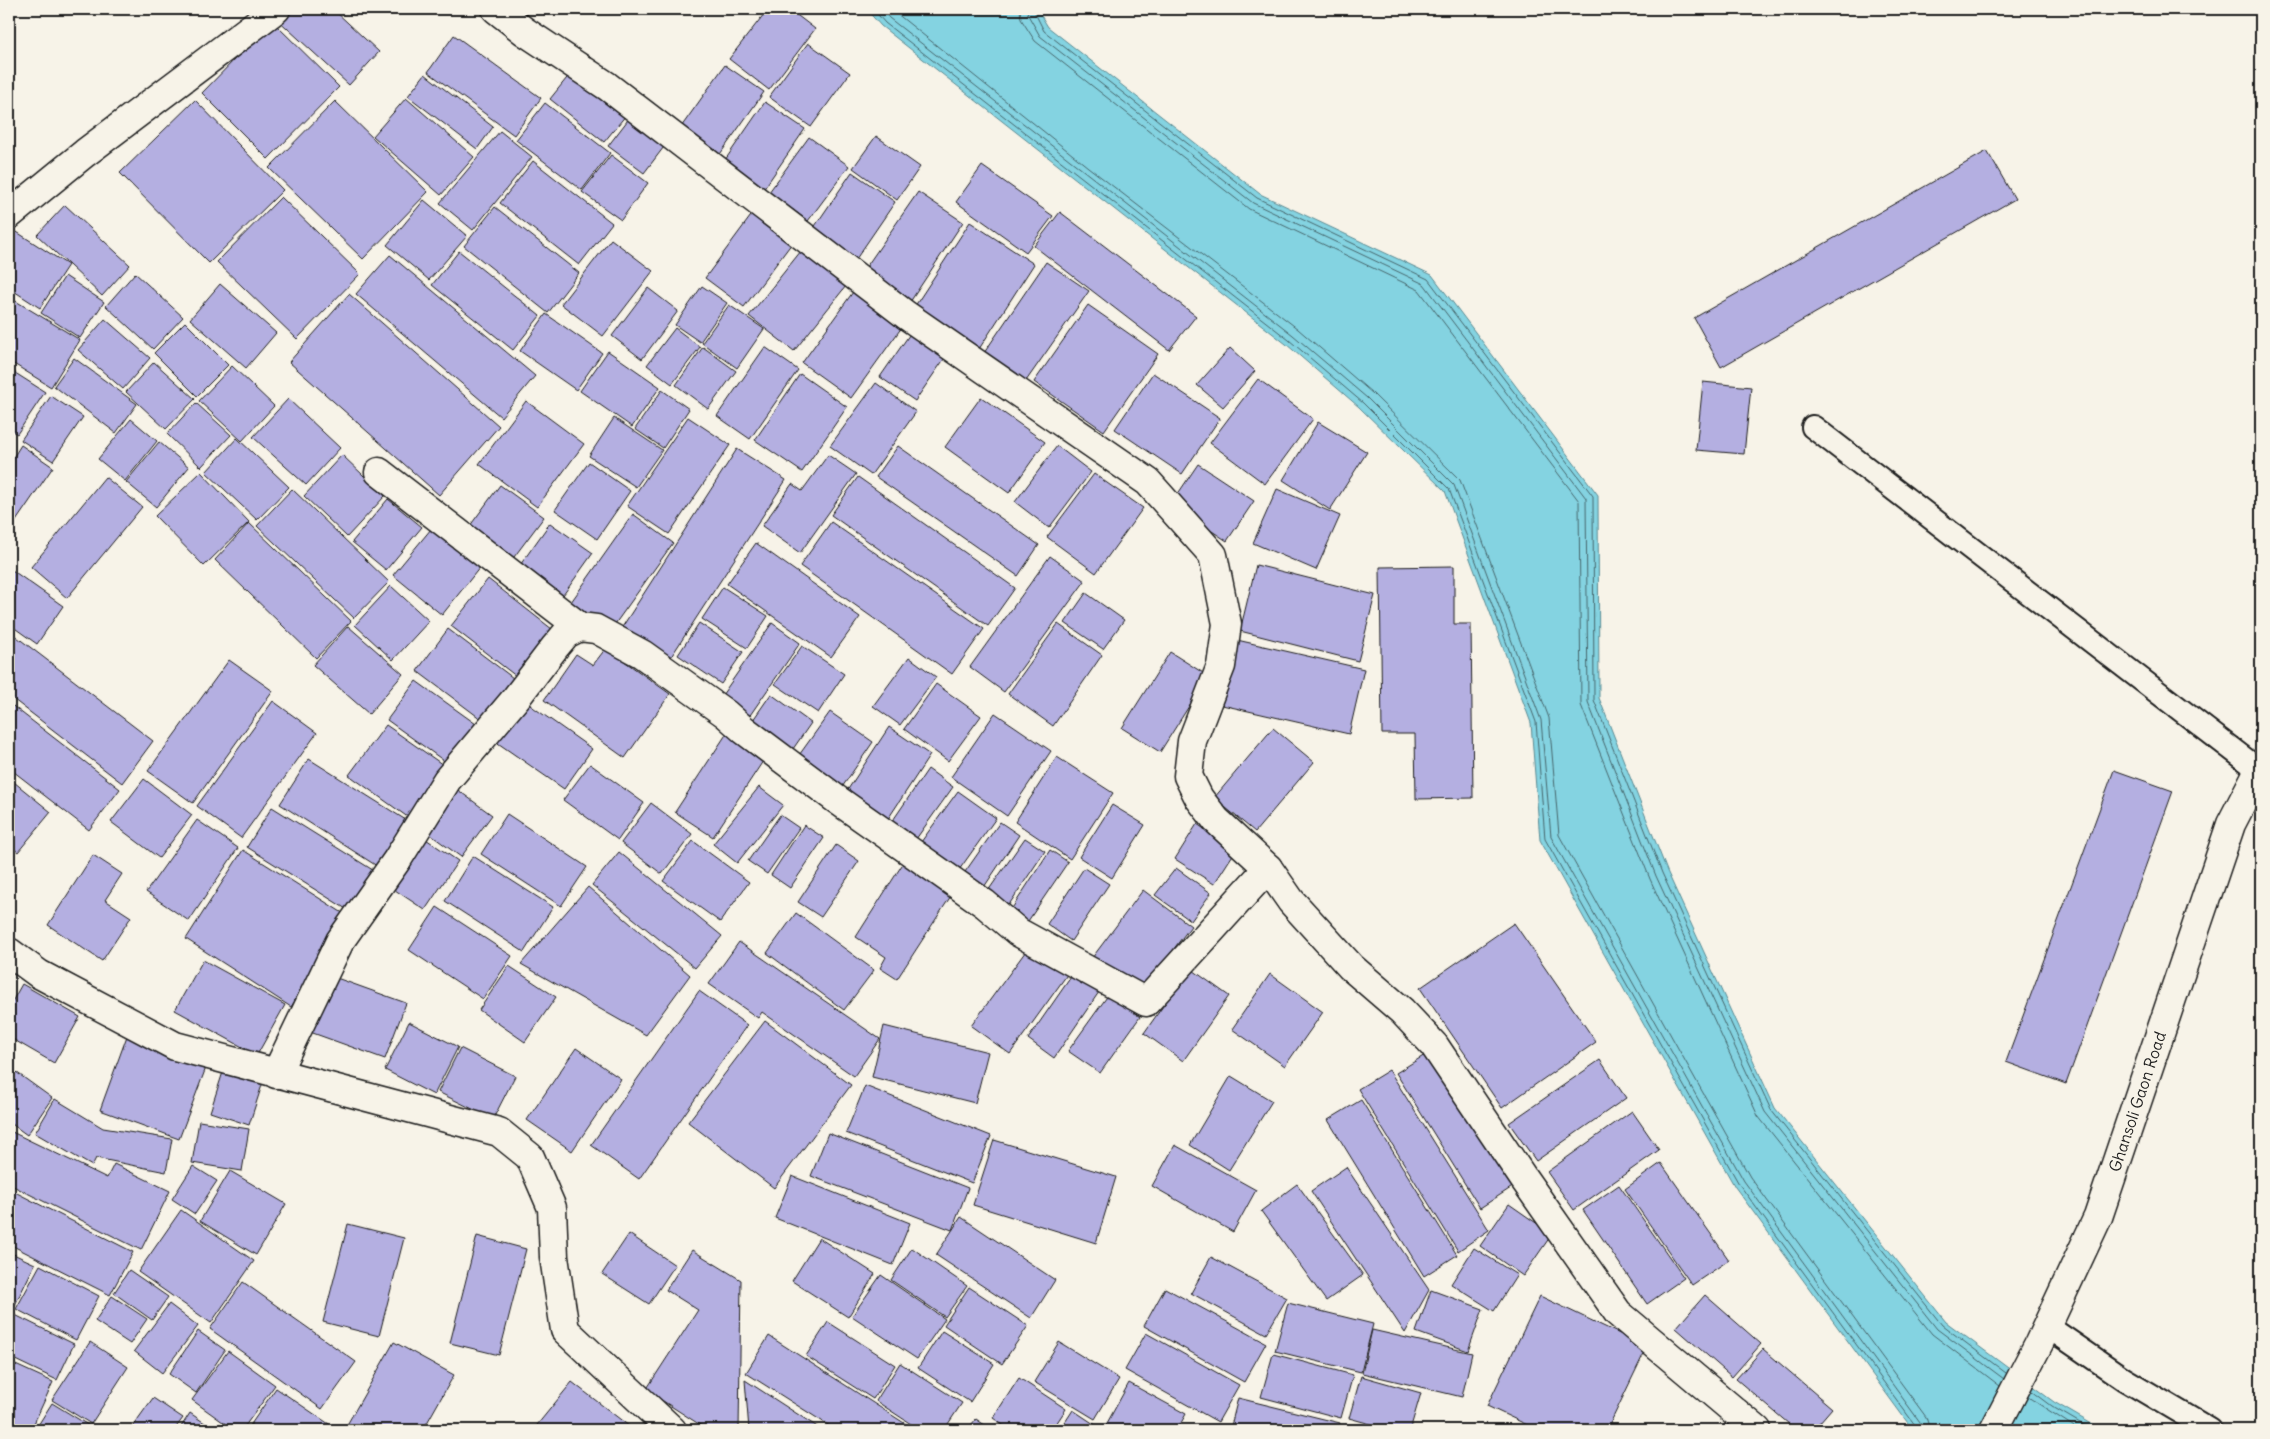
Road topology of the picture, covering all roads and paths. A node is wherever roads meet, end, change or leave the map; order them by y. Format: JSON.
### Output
{"nodes":[{"id":1,"x":276,"y":9,"type":"edge"},
{"id":2,"x":496,"y":9,"type":"edge"},
{"id":3,"x":9,"y":215,"type":"edge"},
{"id":4,"x":1813,"y":427,"type":"dead end"},
{"id":5,"x":380,"y":472,"type":"dead end"},
{"id":6,"x":580,"y":627,"type":"junction"},
{"id":7,"x":2260,"y":768,"type":"edge"},
{"id":8,"x":1268,"y":868,"type":"junction"},
{"id":9,"x":9,"y":952,"type":"edge"},
{"id":10,"x":276,"y":1074,"type":"junction"},
{"id":11,"x":2043,"y":1335,"type":"junction"},
{"id":12,"x":672,"y":1430,"type":"edge"},
{"id":13,"x":1757,"y":1430,"type":"edge"},
{"id":14,"x":1994,"y":1430,"type":"edge"},
{"id":15,"x":2210,"y":1430,"type":"edge"}],
"edges":[{"from":1,"to":3,"type":"street"},
{"from":2,"to":8,"type":"street"},
{"from":4,"to":7,"type":"lane"},
{"from":5,"to":6,"type":"street"},
{"from":6,"to":8,"type":"street"},
{"from":6,"to":10,"type":"street"},
{"from":7,"to":11,"type":"street","name":"Ghansoli Gaon Road"},
{"from":8,"to":13,"type":"street"},
{"from":9,"to":10,"type":"street"},
{"from":10,"to":12,"type":"street"},
{"from":11,"to":14,"type":"street","name":"Ghansoli Gaon Road"},
{"from":11,"to":15,"type":"lane"}]}
